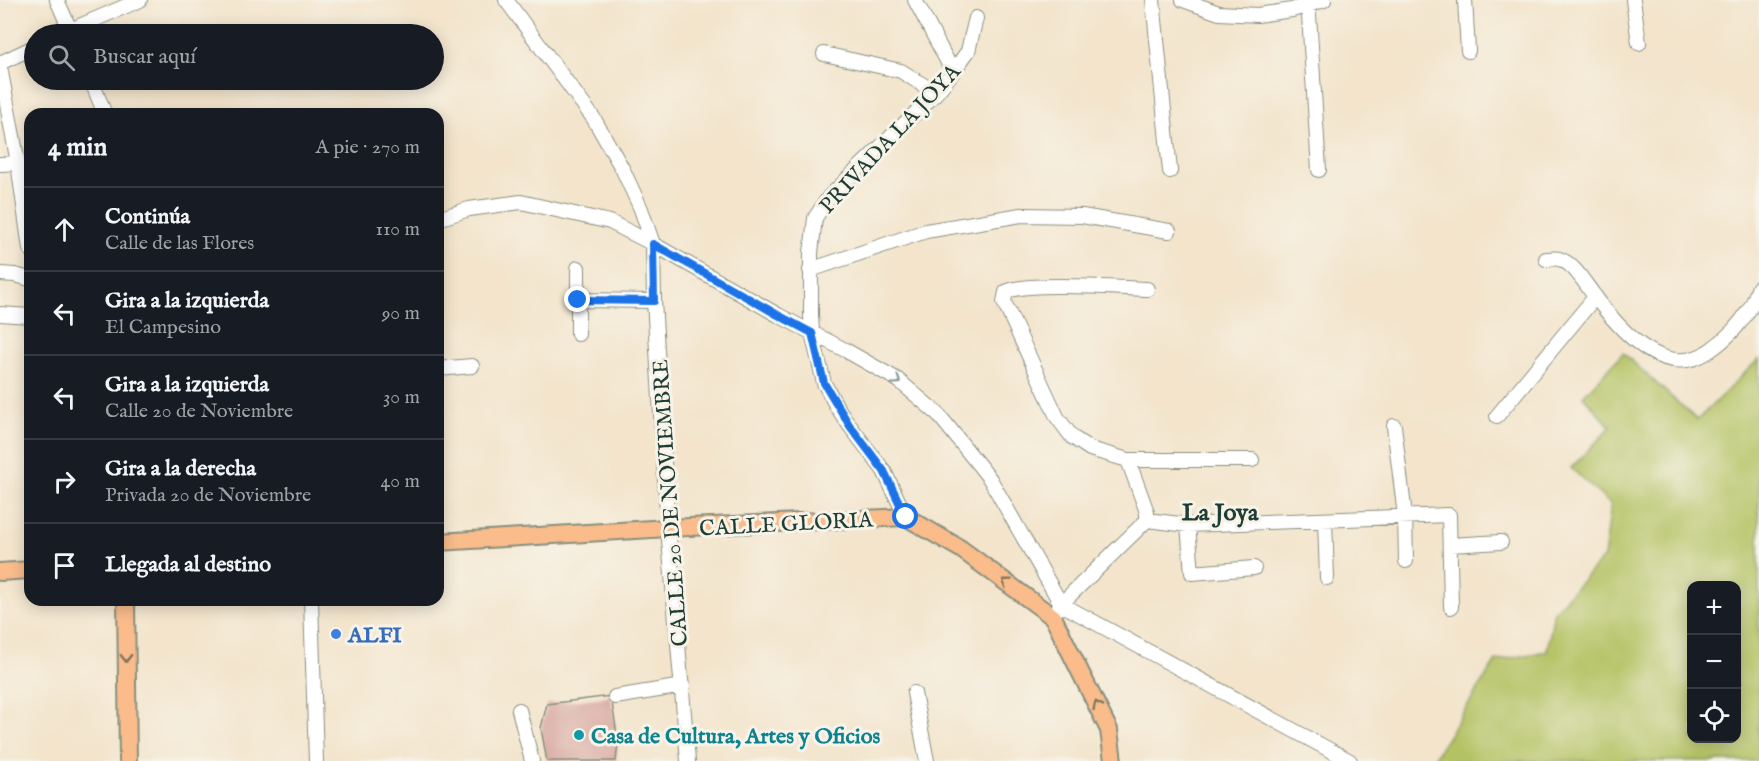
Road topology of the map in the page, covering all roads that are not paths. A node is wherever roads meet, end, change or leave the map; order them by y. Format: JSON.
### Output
{"nodes":[{"id":1,"x":57,"y":0,"type":"edge"},
{"id":2,"x":140,"y":0,"type":"edge"},
{"id":3,"x":506,"y":0,"type":"edge"},
{"id":4,"x":915,"y":0,"type":"edge"},
{"id":5,"x":1153,"y":0,"type":"edge"},
{"id":6,"x":1183,"y":0,"type":"edge"},
{"id":7,"x":1324,"y":0,"type":"edge"},
{"id":8,"x":1465,"y":0,"type":"edge"},
{"id":9,"x":1633,"y":0,"type":"edge"},
{"id":10,"x":1309,"y":3,"type":"edge"},
{"id":11,"x":976,"y":18,"type":"dead end"},
{"id":12,"x":65,"y":24,"type":"edge"},
{"id":13,"x":88,"y":24,"type":"edge"},
{"id":14,"x":1639,"y":43,"type":"dead end"},
{"id":15,"x":1468,"y":51,"type":"dead end"},
{"id":16,"x":24,"y":52,"type":"edge"},
{"id":17,"x":824,"y":54,"type":"dead end"},
{"id":18,"x":0,"y":63,"type":"edge"},
{"id":19,"x":0,"y":68,"type":"edge"},
{"id":20,"x":954,"y":72,"type":"junction"},
{"id":21,"x":95,"y":90,"type":"edge"},
{"id":22,"x":936,"y":93,"type":"junction"},
{"id":23,"x":103,"y":108,"type":"edge"},
{"id":24,"x":18,"y":163,"type":"junction"},
{"id":25,"x":0,"y":164,"type":"edge"},
{"id":26,"x":1319,"y":170,"type":"dead end"},
{"id":27,"x":1170,"y":171,"type":"dead end"},
{"id":28,"x":24,"y":206,"type":"edge"},
{"id":29,"x":444,"y":217,"type":"edge"},
{"id":30,"x":1169,"y":231,"type":"dead end"},
{"id":31,"x":653,"y":244,"type":"junction"},
{"id":32,"x":1546,"y":259,"type":"dead end"},
{"id":33,"x":578,"y":268,"type":"dead end"},
{"id":34,"x":810,"y":270,"type":"junction"},
{"id":35,"x":0,"y":274,"type":"edge"},
{"id":36,"x":24,"y":277,"type":"edge"},
{"id":37,"x":1759,"y":287,"type":"edge"},
{"id":38,"x":1147,"y":289,"type":"dead end"},
{"id":39,"x":1595,"y":297,"type":"junction"},
{"id":40,"x":578,"y":300,"type":"junction"},
{"id":41,"x":654,"y":301,"type":"junction"},
{"id":42,"x":0,"y":314,"type":"edge"},
{"id":43,"x":24,"y":316,"type":"edge"},
{"id":44,"x":812,"y":333,"type":"junction"},
{"id":45,"x":578,"y":334,"type":"dead end"},
{"id":46,"x":472,"y":366,"type":"dead end"},
{"id":47,"x":444,"y":368,"type":"edge"},
{"id":48,"x":1497,"y":416,"type":"dead end"},
{"id":49,"x":1394,"y":426,"type":"dead end"},
{"id":50,"x":1128,"y":460,"type":"junction"},
{"id":51,"x":1252,"y":460,"type":"dead end"},
{"id":52,"x":1405,"y":516,"type":"junction"},
{"id":53,"x":906,"y":517,"type":"junction"},
{"id":54,"x":1147,"y":520,"type":"junction"},
{"id":55,"x":1325,"y":520,"type":"junction"},
{"id":56,"x":1188,"y":525,"type":"junction"},
{"id":57,"x":669,"y":528,"type":"junction"},
{"id":58,"x":444,"y":542,"type":"edge"},
{"id":59,"x":1501,"y":542,"type":"dead end"},
{"id":60,"x":1450,"y":545,"type":"junction"},
{"id":61,"x":1406,"y":561,"type":"dead end"},
{"id":62,"x":1254,"y":568,"type":"dead end"},
{"id":63,"x":24,"y":570,"type":"edge"},
{"id":64,"x":0,"y":572,"type":"edge"},
{"id":65,"x":1327,"y":578,"type":"dead end"},
{"id":66,"x":126,"y":606,"type":"edge"},
{"id":67,"x":311,"y":606,"type":"edge"},
{"id":68,"x":1451,"y":607,"type":"dead end"},
{"id":69,"x":1057,"y":610,"type":"junction"},
{"id":70,"x":683,"y":686,"type":"junction"},
{"id":71,"x":914,"y":693,"type":"dead end"},
{"id":72,"x":615,"y":697,"type":"dead end"},
{"id":73,"x":519,"y":710,"type":"dead end"},
{"id":74,"x":128,"y":761,"type":"edge"},
{"id":75,"x":316,"y":761,"type":"edge"},
{"id":76,"x":532,"y":761,"type":"edge"},
{"id":77,"x":688,"y":761,"type":"edge"},
{"id":78,"x":927,"y":761,"type":"edge"},
{"id":79,"x":1112,"y":761,"type":"edge"},
{"id":80,"x":1350,"y":761,"type":"edge"}],
"edges":[{"from":1,"to":12,"type":"street"},
{"from":2,"to":13,"type":"street"},
{"from":3,"to":31,"type":"street","name":"CALLE 20 DE NOVIEMBRE"},
{"from":4,"to":20,"type":"street"},
{"from":5,"to":27,"type":"street"},
{"from":6,"to":10,"type":"street"},
{"from":7,"to":10,"type":"street"},
{"from":8,"to":15,"type":"street"},
{"from":9,"to":14,"type":"street"},
{"from":10,"to":26,"type":"street"},
{"from":11,"to":20,"type":"street","name":"PRIVADA LA JOYA"},
{"from":16,"to":18,"type":"street"},
{"from":17,"to":22,"type":"street"},
{"from":19,"to":24,"type":"street"},
{"from":20,"to":22,"type":"street","name":"PRIVADA LA JOYA"},
{"from":21,"to":23,"type":"street"},
{"from":22,"to":34,"type":"street","name":"PRIVADA LA JOYA"},
{"from":24,"to":25,"type":"street"},
{"from":24,"to":28,"type":"street"},
{"from":29,"to":31,"type":"street"},
{"from":30,"to":34,"type":"street"},
{"from":31,"to":41,"type":"street","name":"CALLE 20 DE NOVIEMBRE"},
{"from":31,"to":44,"type":"street"},
{"from":32,"to":39,"type":"street"},
{"from":33,"to":40,"type":"street"},
{"from":34,"to":44,"type":"street","name":"PRIVADA LA JOYA"},
{"from":35,"to":36,"type":"street"},
{"from":37,"to":39,"type":"street"},
{"from":38,"to":50,"type":"street"},
{"from":39,"to":48,"type":"street"},
{"from":40,"to":41,"type":"street"},
{"from":40,"to":45,"type":"street"},
{"from":41,"to":57,"type":"street","name":"CALLE 20 DE NOVIEMBRE"},
{"from":42,"to":43,"type":"street"},
{"from":44,"to":53,"type":"street","name":"PRIVADA LA JOYA"},
{"from":44,"to":69,"type":"street","one_way":true},
{"from":46,"to":47,"type":"street"},
{"from":49,"to":52,"type":"street"},
{"from":50,"to":51,"type":"street"},
{"from":50,"to":54,"type":"street"},
{"from":52,"to":55,"type":"street"},
{"from":52,"to":60,"type":"street"},
{"from":52,"to":61,"type":"street"},
{"from":53,"to":57,"type":"main road","name":"CALLE GLORIA"},
{"from":69,"to":53,"type":"main road","name":"CALLE GLORIA","one_way":true},
{"from":54,"to":56,"type":"street"},
{"from":54,"to":69,"type":"street"},
{"from":55,"to":56,"type":"street"},
{"from":55,"to":65,"type":"street"},
{"from":56,"to":62,"type":"street"},
{"from":57,"to":58,"type":"main road","name":"CALLE GLORIA"},
{"from":57,"to":70,"type":"street","name":"CALLE 20 DE NOVIEMBRE"},
{"from":59,"to":60,"type":"street"},
{"from":60,"to":68,"type":"street"},
{"from":63,"to":64,"type":"main road"},
{"from":66,"to":74,"type":"main road","one_way":true},
{"from":67,"to":75,"type":"street"},
{"from":79,"to":69,"type":"main road","one_way":true},
{"from":69,"to":80,"type":"street"},
{"from":70,"to":72,"type":"street"},
{"from":70,"to":77,"type":"street","name":"CALLE 20 DE NOVIEMBRE"},
{"from":71,"to":78,"type":"street"},
{"from":73,"to":76,"type":"street"}]}
